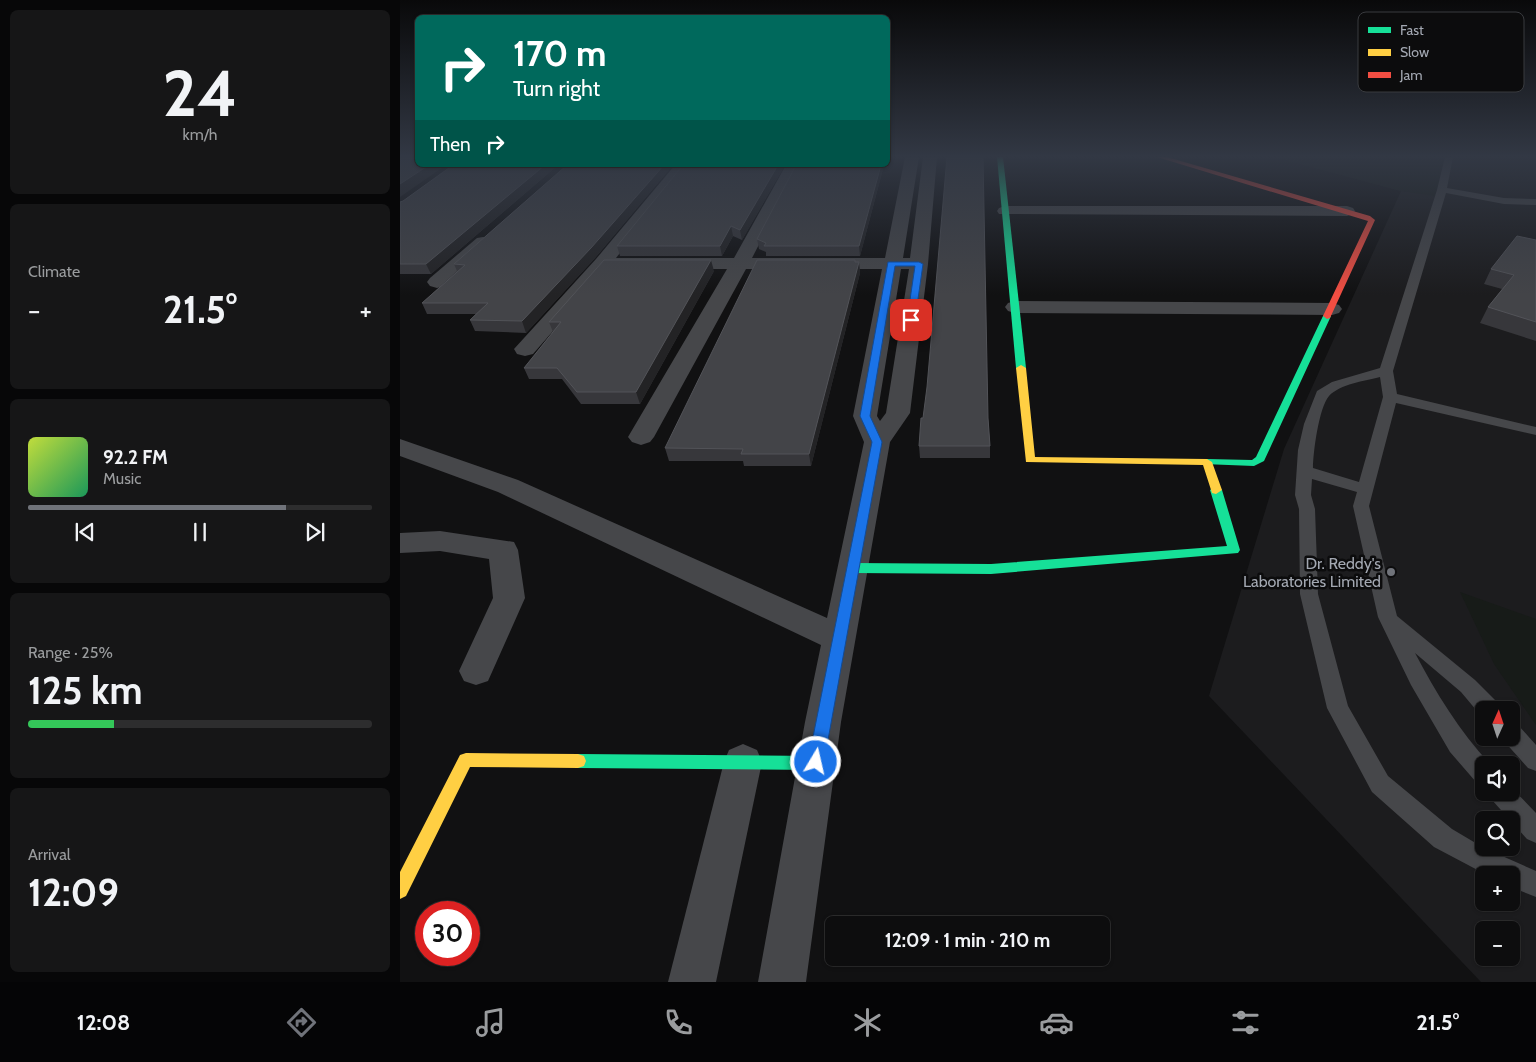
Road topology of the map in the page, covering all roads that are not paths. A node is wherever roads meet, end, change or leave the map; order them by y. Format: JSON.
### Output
{"nodes":[{"id":1,"x":652,"y":203,"type":"edge"},
{"id":2,"x":773,"y":203,"type":"edge"},
{"id":3,"x":903,"y":203,"type":"edge"},
{"id":4,"x":925,"y":203,"type":"edge"},
{"id":5,"x":1004,"y":203,"type":"edge"},
{"id":6,"x":1318,"y":203,"type":"edge"},
{"id":7,"x":1438,"y":203,"type":"edge"},
{"id":8,"x":1005,"y":211,"type":"junction"},
{"id":9,"x":1346,"y":211,"type":"junction"},
{"id":10,"x":496,"y":230,"type":"edge"},
{"id":11,"x":602,"y":263,"type":"junction"},
{"id":12,"x":740,"y":263,"type":"junction"},
{"id":13,"x":891,"y":264,"type":"junction"},
{"id":14,"x":919,"y":264,"type":"junction"},
{"id":15,"x":437,"y":282,"type":"dead end"},
{"id":16,"x":1015,"y":307,"type":"junction"},
{"id":17,"x":1332,"y":309,"type":"junction"},
{"id":18,"x":525,"y":349,"type":"dead end"},
{"id":19,"x":1386,"y":371,"type":"junction"},
{"id":20,"x":1390,"y":396,"type":"junction"},
{"id":21,"x":1536,"y":432,"type":"edge"},
{"id":22,"x":641,"y":437,"type":"dead end"},
{"id":23,"x":877,"y":442,"type":"junction"},
{"id":24,"x":400,"y":447,"type":"edge"},
{"id":25,"x":1208,"y":462,"type":"junction"},
{"id":26,"x":1304,"y":472,"type":"junction"},
{"id":27,"x":1365,"y":489,"type":"junction"},
{"id":28,"x":400,"y":543,"type":"edge"},
{"id":29,"x":853,"y":568,"type":"junction"},
{"id":30,"x":1388,"y":617,"type":"junction"},
{"id":31,"x":839,"y":638,"type":"junction"},
{"id":32,"x":476,"y":671,"type":"dead end"},
{"id":33,"x":1482,"y":701,"type":"edge"},
{"id":34,"x":1520,"y":743,"type":"edge"},
{"id":35,"x":1536,"y":761,"type":"edge"},
{"id":36,"x":743,"y":762,"type":"junction"},
{"id":37,"x":816,"y":762,"type":"junction"},
{"id":38,"x":1475,"y":764,"type":"edge"},
{"id":39,"x":1508,"y":801,"type":"edge"},
{"id":40,"x":1536,"y":831,"type":"edge"},
{"id":41,"x":1536,"y":884,"type":"edge"},
{"id":42,"x":400,"y":890,"type":"edge"},
{"id":43,"x":692,"y":982,"type":"edge"},
{"id":44,"x":782,"y":982,"type":"edge"}],
"edges":[{"from":1,"to":11,"type":"street"},
{"from":2,"to":12,"type":"street"},
{"from":3,"to":13,"type":"street"},
{"from":4,"to":14,"type":"street"},
{"from":5,"to":8,"type":"street"},
{"from":6,"to":9,"type":"street"},
{"from":7,"to":19,"type":"lane"},
{"from":8,"to":9,"type":"street"},
{"from":8,"to":16,"type":"street"},
{"from":9,"to":17,"type":"street"},
{"from":10,"to":15,"type":"street"},
{"from":11,"to":12,"type":"street"},
{"from":11,"to":18,"type":"street"},
{"from":12,"to":13,"type":"street"},
{"from":12,"to":22,"type":"street"},
{"from":13,"to":14,"type":"street"},
{"from":13,"to":23,"type":"street"},
{"from":14,"to":23,"type":"street"},
{"from":16,"to":17,"type":"street"},
{"from":16,"to":25,"type":"street"},
{"from":17,"to":25,"type":"street"},
{"from":19,"to":20,"type":"lane"},
{"from":19,"to":26,"type":"lane"},
{"from":20,"to":21,"type":"lane"},
{"from":20,"to":27,"type":"lane"},
{"from":23,"to":29,"type":"street"},
{"from":24,"to":31,"type":"street"},
{"from":25,"to":29,"type":"street"},
{"from":26,"to":27,"type":"lane"},
{"from":26,"to":41,"type":"lane"},
{"from":27,"to":30,"type":"lane"},
{"from":28,"to":32,"type":"street"},
{"from":29,"to":31,"type":"street"},
{"from":30,"to":33,"type":"lane"},
{"from":30,"to":38,"type":"lane"},
{"from":31,"to":37,"type":"street"},
{"from":34,"to":35,"type":"lane"},
{"from":36,"to":37,"type":"street"},
{"from":36,"to":42,"type":"street"},
{"from":36,"to":43,"type":"street"},
{"from":37,"to":44,"type":"street"},
{"from":39,"to":40,"type":"lane"}]}
